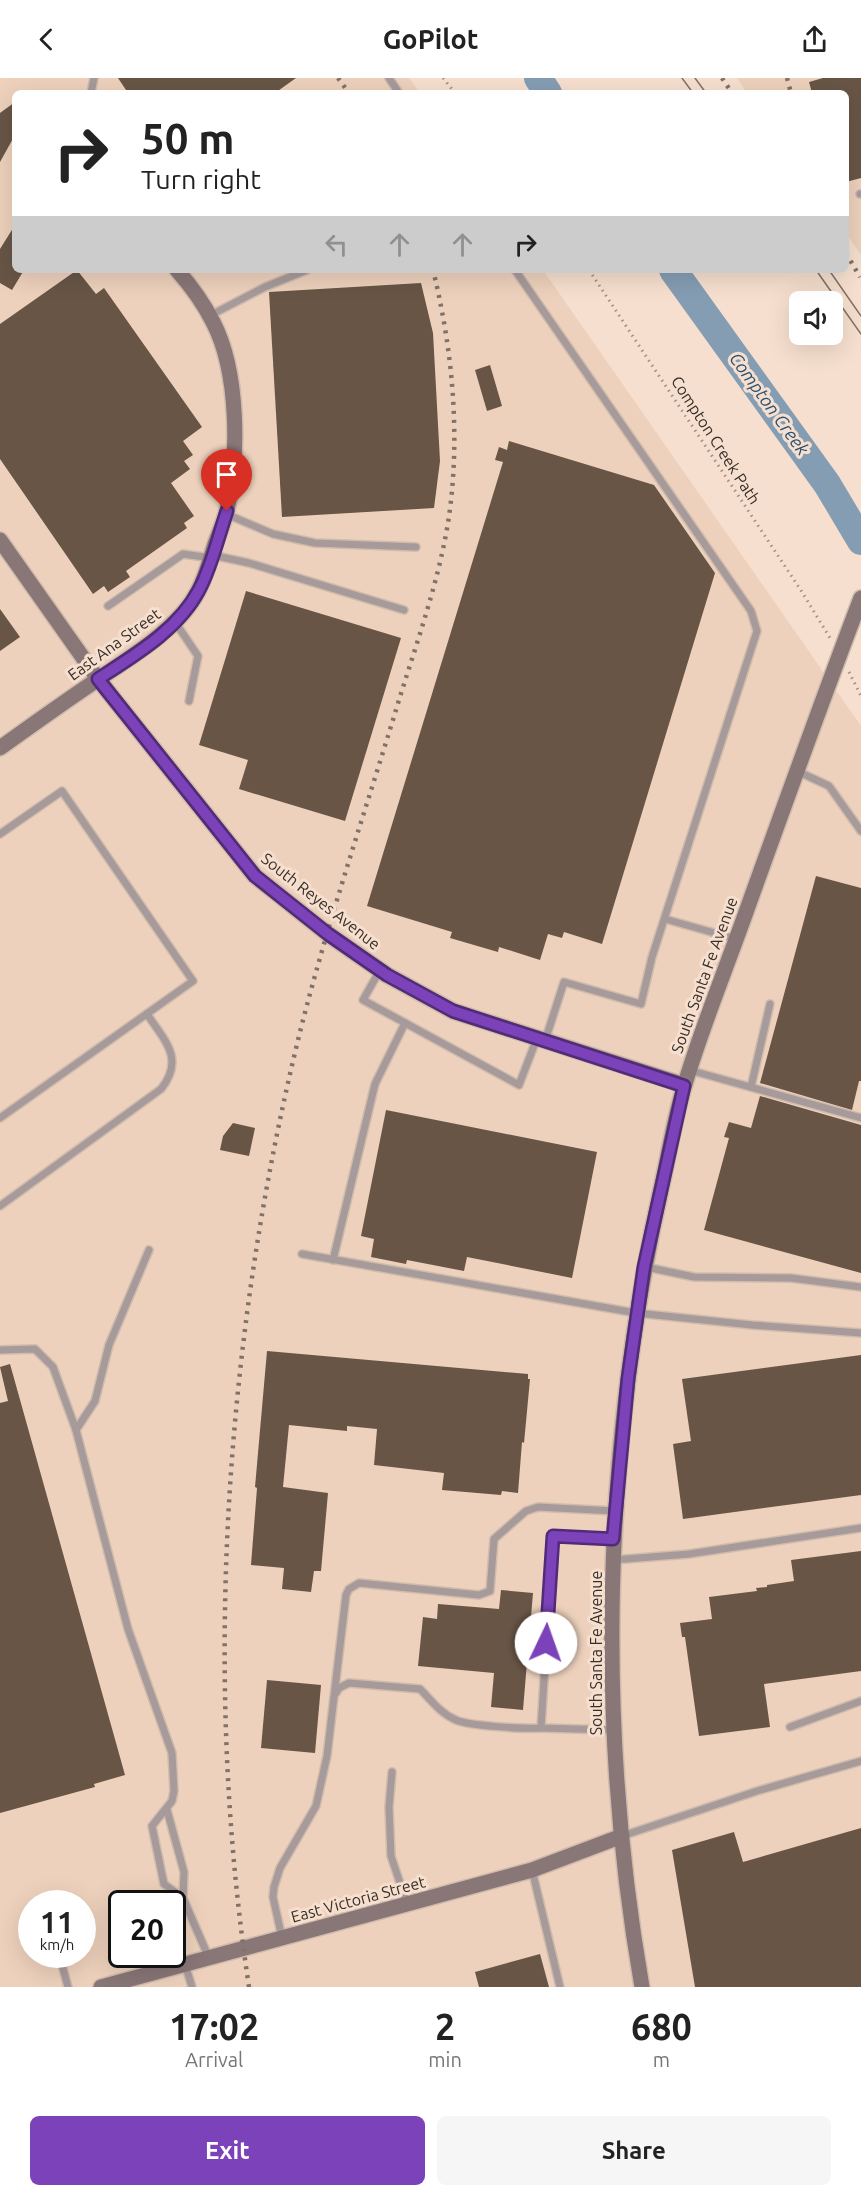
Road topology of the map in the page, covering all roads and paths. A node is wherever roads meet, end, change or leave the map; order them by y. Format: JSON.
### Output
{"nodes":[{"id":1,"x":443,"y":78,"type":"edge"},
{"id":2,"x":453,"y":90,"type":"edge"},
{"id":3,"x":180,"y":273,"type":"edge"},
{"id":4,"x":300,"y":273,"type":"edge"},
{"id":5,"x":517,"y":273,"type":"edge"},
{"id":6,"x":591,"y":273,"type":"edge"},
{"id":7,"x":209,"y":316,"type":"junction"},
{"id":8,"x":226,"y":514,"type":"junction"},
{"id":9,"x":0,"y":540,"type":"edge"},
{"id":10,"x":416,"y":547,"type":"dead end"},
{"id":11,"x":212,"y":557,"type":"junction"},
{"id":12,"x":861,"y":598,"type":"edge"},
{"id":13,"x":108,"y":606,"type":"dead end"},
{"id":14,"x":404,"y":610,"type":"dead end"},
{"id":15,"x":175,"y":622,"type":"junction"},
{"id":16,"x":821,"y":624,"type":"dead end"},
{"id":17,"x":98,"y":679,"type":"junction"},
{"id":18,"x":189,"y":701,"type":"dead end"},
{"id":19,"x":0,"y":748,"type":"edge"},
{"id":20,"x":796,"y":771,"type":"junction"},
{"id":21,"x":861,"y":831,"type":"edge"},
{"id":22,"x":0,"y":834,"type":"edge"},
{"id":23,"x":664,"y":919,"type":"junction"},
{"id":24,"x":736,"y":939,"type":"junction"},
{"id":25,"x":380,"y":970,"type":"junction"},
{"id":26,"x":770,"y":1004,"type":"dead end"},
{"id":27,"x":147,"y":1014,"type":"junction"},
{"id":28,"x":405,"y":1023,"type":"junction"},
{"id":29,"x":541,"y":1040,"type":"junction"},
{"id":30,"x":689,"y":1070,"type":"junction"},
{"id":31,"x":684,"y":1086,"type":"junction"},
{"id":32,"x":751,"y":1087,"type":"junction"},
{"id":33,"x":0,"y":1118,"type":"edge"},
{"id":34,"x":861,"y":1118,"type":"edge"},
{"id":35,"x":0,"y":1206,"type":"edge"},
{"id":36,"x":149,"y":1251,"type":"dead end"},
{"id":37,"x":302,"y":1254,"type":"dead end"},
{"id":38,"x":333,"y":1260,"type":"junction"},
{"id":39,"x":644,"y":1267,"type":"junction"},
{"id":40,"x":861,"y":1287,"type":"edge"},
{"id":41,"x":636,"y":1313,"type":"junction"},
{"id":42,"x":861,"y":1333,"type":"edge"},
{"id":43,"x":0,"y":1350,"type":"edge"},
{"id":44,"x":76,"y":1430,"type":"junction"},
{"id":45,"x":615,"y":1511,"type":"junction"},
{"id":46,"x":861,"y":1528,"type":"edge"},
{"id":47,"x":613,"y":1539,"type":"junction"},
{"id":48,"x":613,"y":1560,"type":"junction"},
{"id":49,"x":334,"y":1695,"type":"junction"},
{"id":50,"x":861,"y":1701,"type":"edge"},
{"id":51,"x":790,"y":1727,"type":"dead end"},
{"id":52,"x":542,"y":1728,"type":"junction"},
{"id":53,"x":613,"y":1730,"type":"junction"},
{"id":54,"x":861,"y":1761,"type":"edge"},
{"id":55,"x":392,"y":1773,"type":"dead end"},
{"id":56,"x":167,"y":1810,"type":"junction"},
{"id":57,"x":622,"y":1836,"type":"junction"},
{"id":58,"x":532,"y":1870,"type":"junction"},
{"id":59,"x":172,"y":1890,"type":"edge"},
{"id":60,"x":183,"y":1890,"type":"edge"},
{"id":61,"x":407,"y":1904,"type":"junction"},
{"id":62,"x":186,"y":1905,"type":"edge"},
{"id":63,"x":282,"y":1938,"type":"junction"},
{"id":64,"x":209,"y":1958,"type":"junction"},
{"id":65,"x":186,"y":1964,"type":"edge"},
{"id":66,"x":186,"y":1967,"type":"edge"},
{"id":67,"x":63,"y":1968,"type":"edge"},
{"id":68,"x":170,"y":1968,"type":"edge"},
{"id":69,"x":68,"y":1987,"type":"edge"},
{"id":70,"x":101,"y":1987,"type":"edge"},
{"id":71,"x":192,"y":1987,"type":"edge"},
{"id":72,"x":560,"y":1987,"type":"edge"},
{"id":73,"x":642,"y":1987,"type":"edge"}],
"edges":[{"from":1,"to":2,"type":"path"},
{"from":3,"to":7,"type":"street","name":"East Ana Street"},
{"from":4,"to":7,"type":"lane"},
{"from":5,"to":23,"type":"lane"},
{"from":6,"to":16,"type":"path","name":"Compton Creek Path"},
{"from":7,"to":8,"type":"street","name":"East Ana Street"},
{"from":8,"to":10,"type":"lane"},
{"from":8,"to":11,"type":"street","name":"East Ana Street"},
{"from":9,"to":17,"type":"street","name":"South Reyes Avenue"},
{"from":11,"to":13,"type":"lane"},
{"from":11,"to":14,"type":"lane"},
{"from":11,"to":15,"type":"street","name":"East Ana Street"},
{"from":12,"to":20,"type":"street","name":"South Santa Fe Avenue"},
{"from":15,"to":17,"type":"street","name":"East Ana Street"},
{"from":15,"to":18,"type":"lane"},
{"from":17,"to":19,"type":"street","name":"East Ana Street"},
{"from":17,"to":25,"type":"street","name":"South Reyes Avenue"},
{"from":20,"to":21,"type":"lane"},
{"from":20,"to":24,"type":"street","name":"South Santa Fe Avenue"},
{"from":22,"to":27,"type":"lane"},
{"from":23,"to":24,"type":"lane"},
{"from":23,"to":29,"type":"lane"},
{"from":24,"to":30,"type":"street","name":"South Santa Fe Avenue"},
{"from":25,"to":28,"type":"lane"},
{"from":25,"to":29,"type":"street","name":"South Reyes Avenue"},
{"from":26,"to":32,"type":"lane"},
{"from":27,"to":33,"type":"lane"},
{"from":27,"to":35,"type":"lane"},
{"from":28,"to":29,"type":"lane"},
{"from":28,"to":38,"type":"lane"},
{"from":29,"to":31,"type":"street","name":"South Reyes Avenue"},
{"from":30,"to":31,"type":"street","name":"South Santa Fe Avenue"},
{"from":30,"to":32,"type":"lane"},
{"from":31,"to":39,"type":"street","name":"South Santa Fe Avenue"},
{"from":32,"to":34,"type":"lane"},
{"from":36,"to":44,"type":"lane"},
{"from":37,"to":38,"type":"lane"},
{"from":38,"to":41,"type":"lane"},
{"from":39,"to":40,"type":"lane"},
{"from":39,"to":41,"type":"street","name":"South Santa Fe Avenue"},
{"from":41,"to":42,"type":"lane"},
{"from":41,"to":45,"type":"street","name":"South Santa Fe Avenue"},
{"from":43,"to":44,"type":"lane"},
{"from":44,"to":56,"type":"lane"},
{"from":45,"to":47,"type":"street","name":"South Santa Fe Avenue"},
{"from":45,"to":49,"type":"lane"},
{"from":46,"to":48,"type":"lane"},
{"from":47,"to":48,"type":"street","name":"South Santa Fe Avenue"},
{"from":47,"to":52,"type":"lane"},
{"from":48,"to":53,"type":"street","name":"South Santa Fe Avenue"},
{"from":49,"to":52,"type":"lane"},
{"from":49,"to":63,"type":"lane"},
{"from":50,"to":51,"type":"lane"},
{"from":52,"to":53,"type":"lane"},
{"from":53,"to":57,"type":"street","name":"South Santa Fe Avenue"},
{"from":54,"to":57,"type":"lane"},
{"from":55,"to":61,"type":"lane"},
{"from":56,"to":59,"type":"lane"},
{"from":56,"to":60,"type":"lane"},
{"from":57,"to":58,"type":"street","name":"East Victoria Street"},
{"from":57,"to":73,"type":"street","name":"South Santa Fe Avenue"},
{"from":58,"to":61,"type":"street","name":"East Victoria Street"},
{"from":58,"to":72,"type":"lane"},
{"from":61,"to":63,"type":"street","name":"East Victoria Street"},
{"from":62,"to":64,"type":"lane"},
{"from":63,"to":64,"type":"street","name":"East Victoria Street"},
{"from":64,"to":65,"type":"street","name":"East Victoria Street"},
{"from":66,"to":71,"type":"lane"},
{"from":67,"to":69,"type":"lane"},
{"from":68,"to":70,"type":"street","name":"East Victoria Street"}]}
